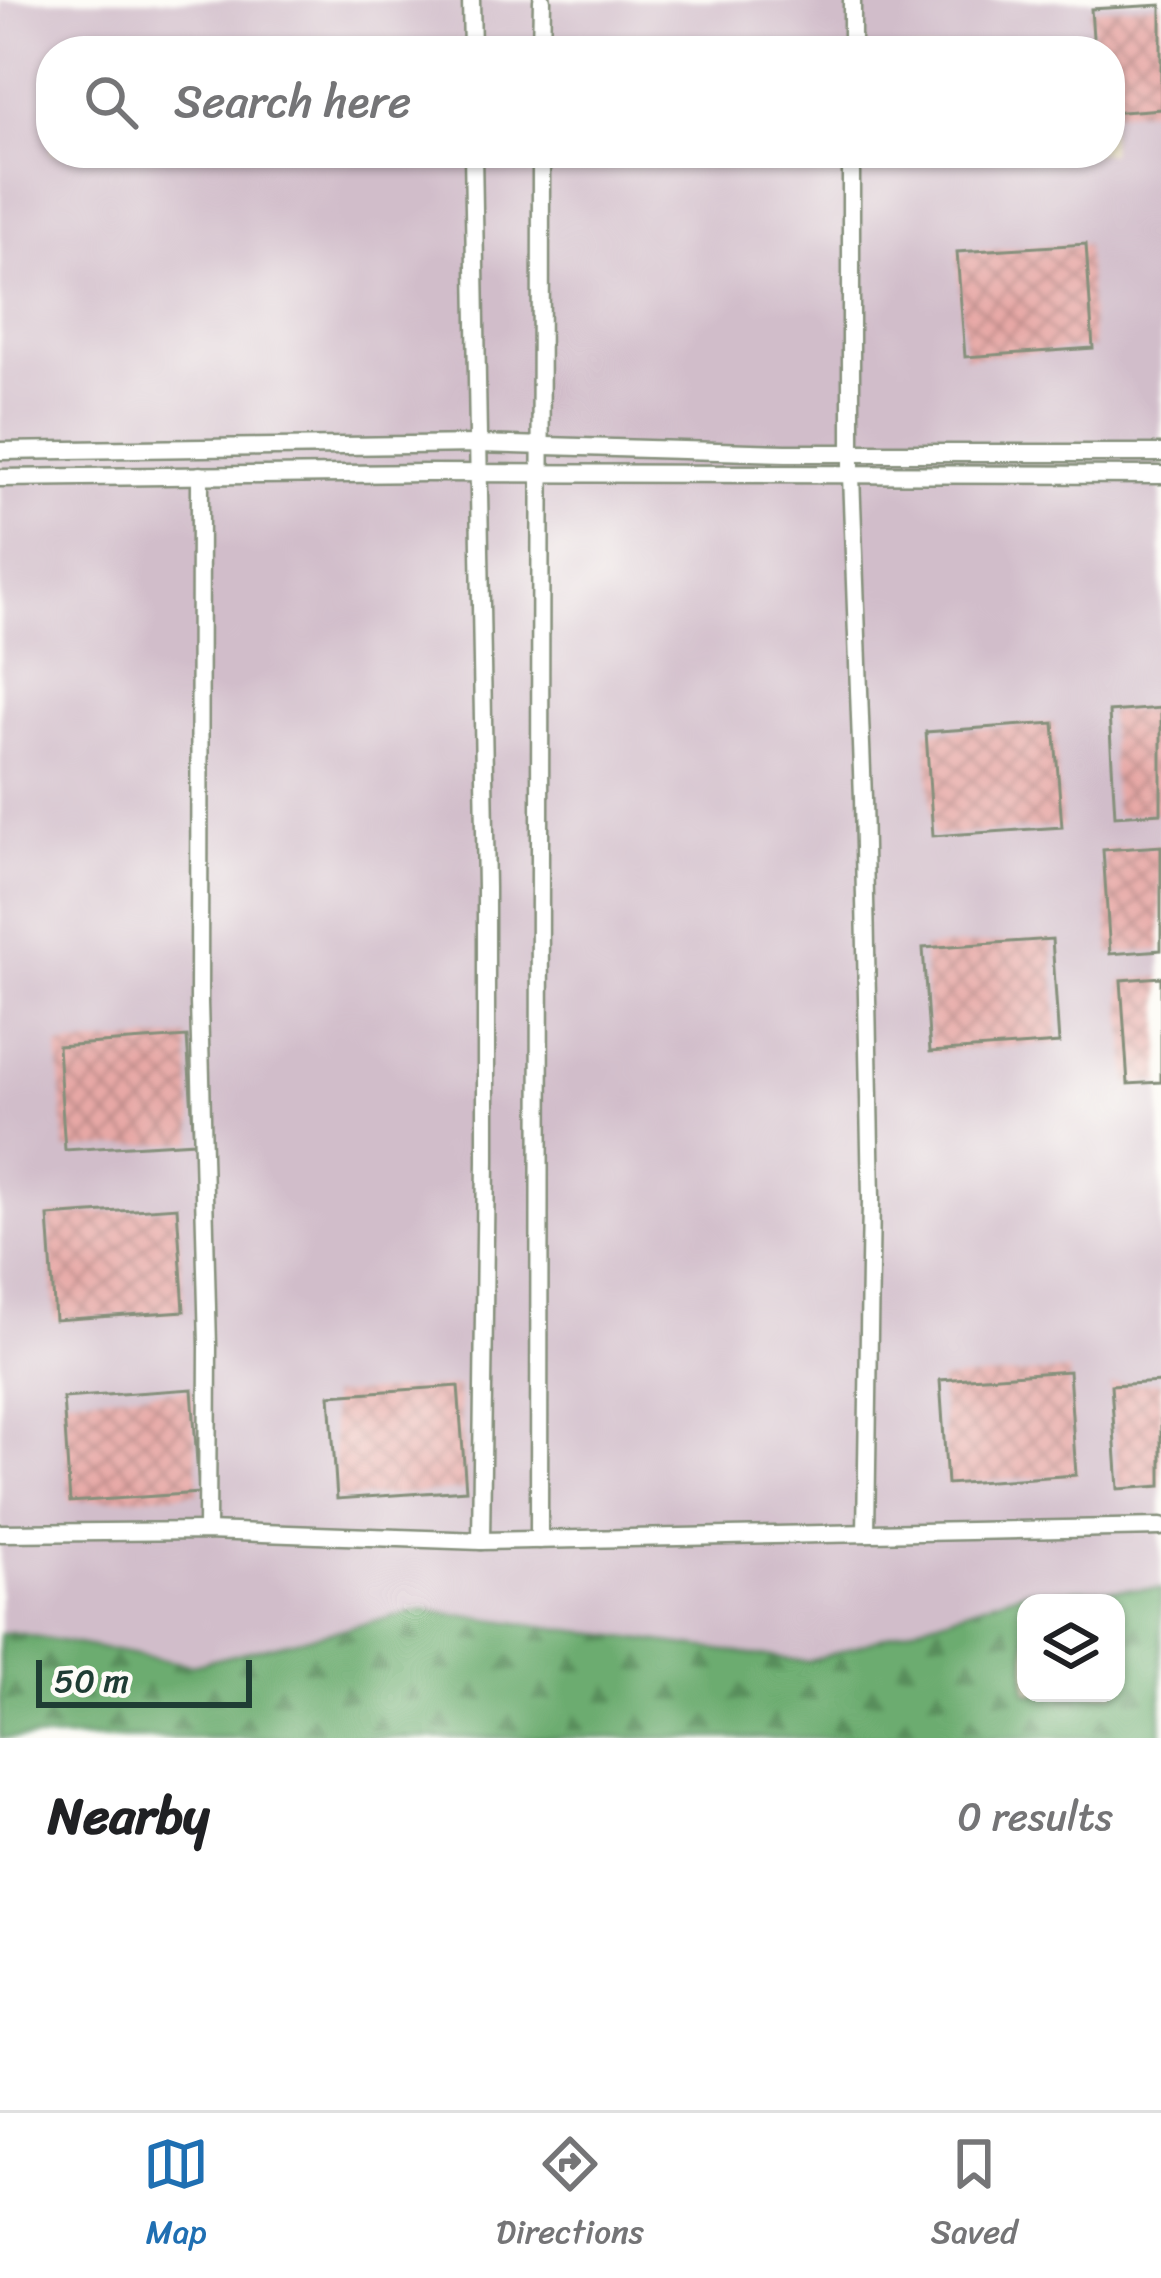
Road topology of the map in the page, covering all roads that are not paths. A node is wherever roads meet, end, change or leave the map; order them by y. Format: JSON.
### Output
{"nodes":[{"id":1,"x":471,"y":0,"type":"edge"},
{"id":2,"x":542,"y":0,"type":"edge"},
{"id":3,"x":852,"y":0,"type":"edge"},
{"id":4,"x":472,"y":36,"type":"edge"},
{"id":5,"x":542,"y":36,"type":"edge"},
{"id":6,"x":852,"y":36,"type":"edge"},
{"id":7,"x":473,"y":168,"type":"edge"},
{"id":8,"x":541,"y":168,"type":"edge"},
{"id":9,"x":851,"y":168,"type":"edge"},
{"id":10,"x":477,"y":444,"type":"junction"},
{"id":11,"x":539,"y":446,"type":"junction"},
{"id":12,"x":0,"y":451,"type":"edge"},
{"id":13,"x":850,"y":453,"type":"junction"},
{"id":14,"x":1161,"y":453,"type":"edge"},
{"id":15,"x":478,"y":474,"type":"junction"},
{"id":16,"x":542,"y":475,"type":"junction"},
{"id":17,"x":850,"y":475,"type":"junction"},
{"id":18,"x":1161,"y":475,"type":"edge"},
{"id":19,"x":200,"y":476,"type":"junction"},
{"id":20,"x":0,"y":478,"type":"edge"},
{"id":21,"x":1161,"y":1527,"type":"edge"},
{"id":22,"x":207,"y":1532,"type":"junction"},
{"id":23,"x":0,"y":1533,"type":"edge"},
{"id":24,"x":866,"y":1533,"type":"junction"},
{"id":25,"x":538,"y":1540,"type":"junction"},
{"id":26,"x":481,"y":1541,"type":"junction"}],
"edges":[{"from":1,"to":4,"type":"lane"},
{"from":2,"to":5,"type":"lane"},
{"from":3,"to":6,"type":"lane"},
{"from":7,"to":10,"type":"lane"},
{"from":8,"to":11,"type":"lane"},
{"from":9,"to":13,"type":"lane"},
{"from":10,"to":11,"type":"lane"},
{"from":10,"to":12,"type":"lane"},
{"from":10,"to":15,"type":"lane"},
{"from":11,"to":13,"type":"lane"},
{"from":11,"to":16,"type":"lane"},
{"from":13,"to":14,"type":"lane"},
{"from":13,"to":17,"type":"lane"},
{"from":15,"to":16,"type":"lane"},
{"from":15,"to":19,"type":"lane"},
{"from":15,"to":26,"type":"lane"},
{"from":16,"to":17,"type":"lane"},
{"from":16,"to":25,"type":"lane"},
{"from":17,"to":18,"type":"lane"},
{"from":17,"to":24,"type":"lane"},
{"from":19,"to":20,"type":"lane"},
{"from":19,"to":22,"type":"lane"},
{"from":21,"to":24,"type":"lane"},
{"from":22,"to":23,"type":"lane"},
{"from":22,"to":26,"type":"lane"},
{"from":24,"to":25,"type":"lane"},
{"from":25,"to":26,"type":"lane"}]}
